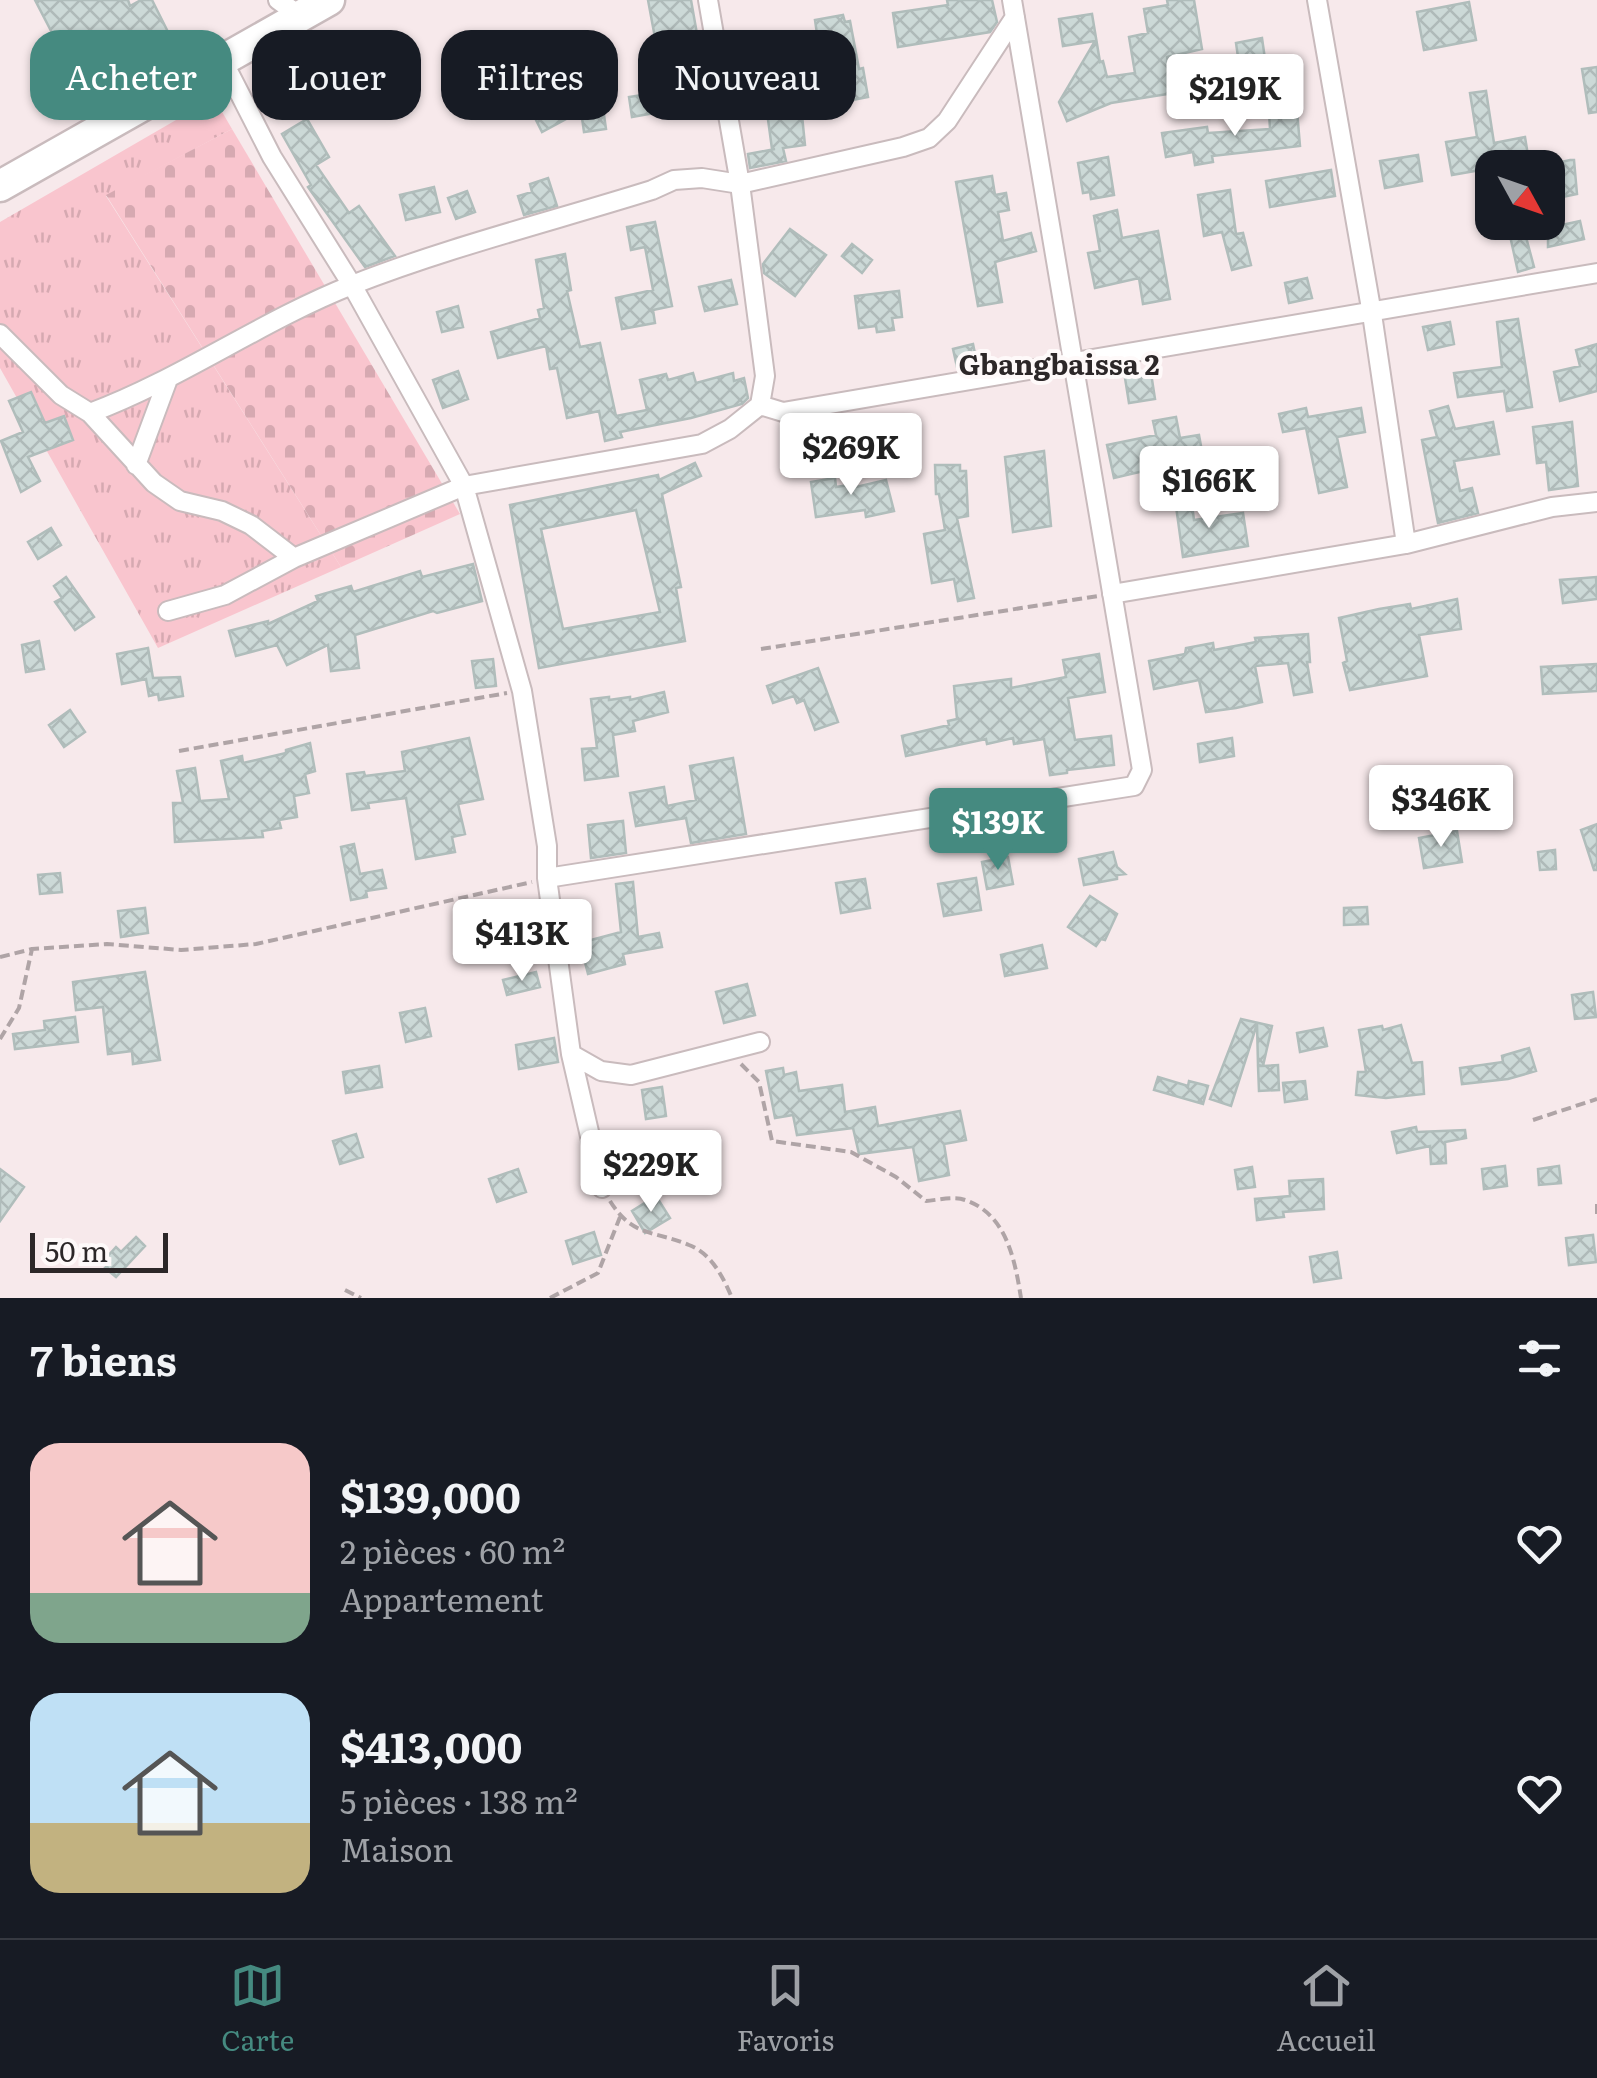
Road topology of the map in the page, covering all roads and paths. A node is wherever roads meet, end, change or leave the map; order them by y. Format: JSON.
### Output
{"nodes":[{"id":1,"x":329,"y":0,"type":"edge"},
{"id":2,"x":708,"y":0,"type":"edge"},
{"id":3,"x":1317,"y":0,"type":"edge"},
{"id":4,"x":289,"y":8,"type":"edge"},
{"id":5,"x":1013,"y":9,"type":"edge"},
{"id":6,"x":232,"y":54,"type":"edge"},
{"id":7,"x":232,"y":78,"type":"edge"},
{"id":8,"x":118,"y":120,"type":"edge"},
{"id":9,"x":740,"y":184,"type":"junction"},
{"id":10,"x":0,"y":186,"type":"edge"},
{"id":11,"x":1597,"y":273,"type":"edge"},
{"id":12,"x":352,"y":285,"type":"junction"},
{"id":13,"x":1372,"y":314,"type":"junction"},
{"id":14,"x":3,"y":345,"type":"edge"},
{"id":15,"x":1074,"y":362,"type":"junction"},
{"id":16,"x":168,"y":378,"type":"junction"},
{"id":17,"x":760,"y":405,"type":"junction"},
{"id":18,"x":90,"y":413,"type":"junction"},
{"id":19,"x":136,"y":465,"type":"junction"},
{"id":20,"x":464,"y":486,"type":"junction"},
{"id":21,"x":1597,"y":502,"type":"edge"},
{"id":22,"x":1406,"y":544,"type":"junction"},
{"id":23,"x":294,"y":558,"type":"junction"},
{"id":24,"x":1112,"y":594,"type":"junction"},
{"id":25,"x":168,"y":611,"type":"dead end"},
{"id":26,"x":761,"y":648,"type":"dead end"},
{"id":27,"x":522,"y":691,"type":"junction"},
{"id":28,"x":179,"y":751,"type":"dead end"},
{"id":29,"x":547,"y":878,"type":"junction"},
{"id":30,"x":32,"y":949,"type":"junction"},
{"id":31,"x":0,"y":958,"type":"edge"},
{"id":32,"x":0,"y":1039,"type":"edge"},
{"id":33,"x":760,"y":1042,"type":"dead end"},
{"id":34,"x":726,"y":1050,"type":"junction"},
{"id":35,"x":571,"y":1054,"type":"junction"},
{"id":36,"x":1597,"y":1099,"type":"edge"},
{"id":37,"x":1533,"y":1120,"type":"dead end"},
{"id":38,"x":602,"y":1188,"type":"joint"},
{"id":39,"x":1597,"y":1204,"type":"edge"},
{"id":40,"x":1597,"y":1216,"type":"edge"},
{"id":41,"x":620,"y":1217,"type":"junction"},
{"id":42,"x":345,"y":1290,"type":"dead end"},
{"id":43,"x":360,"y":1298,"type":"edge"},
{"id":44,"x":550,"y":1298,"type":"edge"},
{"id":45,"x":732,"y":1298,"type":"edge"},
{"id":46,"x":1021,"y":1298,"type":"edge"}],
"edges":[{"from":1,"to":4,"type":"highway"},
{"from":2,"to":9,"type":"street"},
{"from":3,"to":13,"type":"street"},
{"from":4,"to":6,"type":"highway"},
{"from":5,"to":9,"type":"street"},
{"from":5,"to":15,"type":"street"},
{"from":7,"to":12,"type":"street"},
{"from":8,"to":10,"type":"highway"},
{"from":9,"to":12,"type":"street"},
{"from":9,"to":17,"type":"street"},
{"from":11,"to":13,"type":"street"},
{"from":12,"to":16,"type":"street"},
{"from":12,"to":20,"type":"street"},
{"from":13,"to":15,"type":"street"},
{"from":13,"to":22,"type":"street"},
{"from":14,"to":18,"type":"street"},
{"from":15,"to":17,"type":"street"},
{"from":15,"to":24,"type":"street"},
{"from":16,"to":18,"type":"street"},
{"from":16,"to":19,"type":"street"},
{"from":17,"to":20,"type":"street"},
{"from":18,"to":19,"type":"street"},
{"from":19,"to":23,"type":"street"},
{"from":20,"to":23,"type":"street"},
{"from":20,"to":27,"type":"street"},
{"from":21,"to":22,"type":"street"},
{"from":22,"to":24,"type":"street"},
{"from":23,"to":25,"type":"street"},
{"from":24,"to":26,"type":"path"},
{"from":24,"to":29,"type":"street"},
{"from":27,"to":28,"type":"path"},
{"from":27,"to":29,"type":"street"},
{"from":29,"to":30,"type":"path"},
{"from":29,"to":35,"type":"street"},
{"from":30,"to":31,"type":"path"},
{"from":30,"to":32,"type":"path"},
{"from":33,"to":34,"type":"street"},
{"from":34,"to":35,"type":"street"},
{"from":34,"to":46,"type":"path"},
{"from":35,"to":38,"type":"street"},
{"from":36,"to":37,"type":"path"},
{"from":38,"to":41,"type":"path"},
{"from":39,"to":40,"type":"path"},
{"from":41,"to":44,"type":"path"},
{"from":41,"to":45,"type":"path"},
{"from":42,"to":43,"type":"path"}]}
